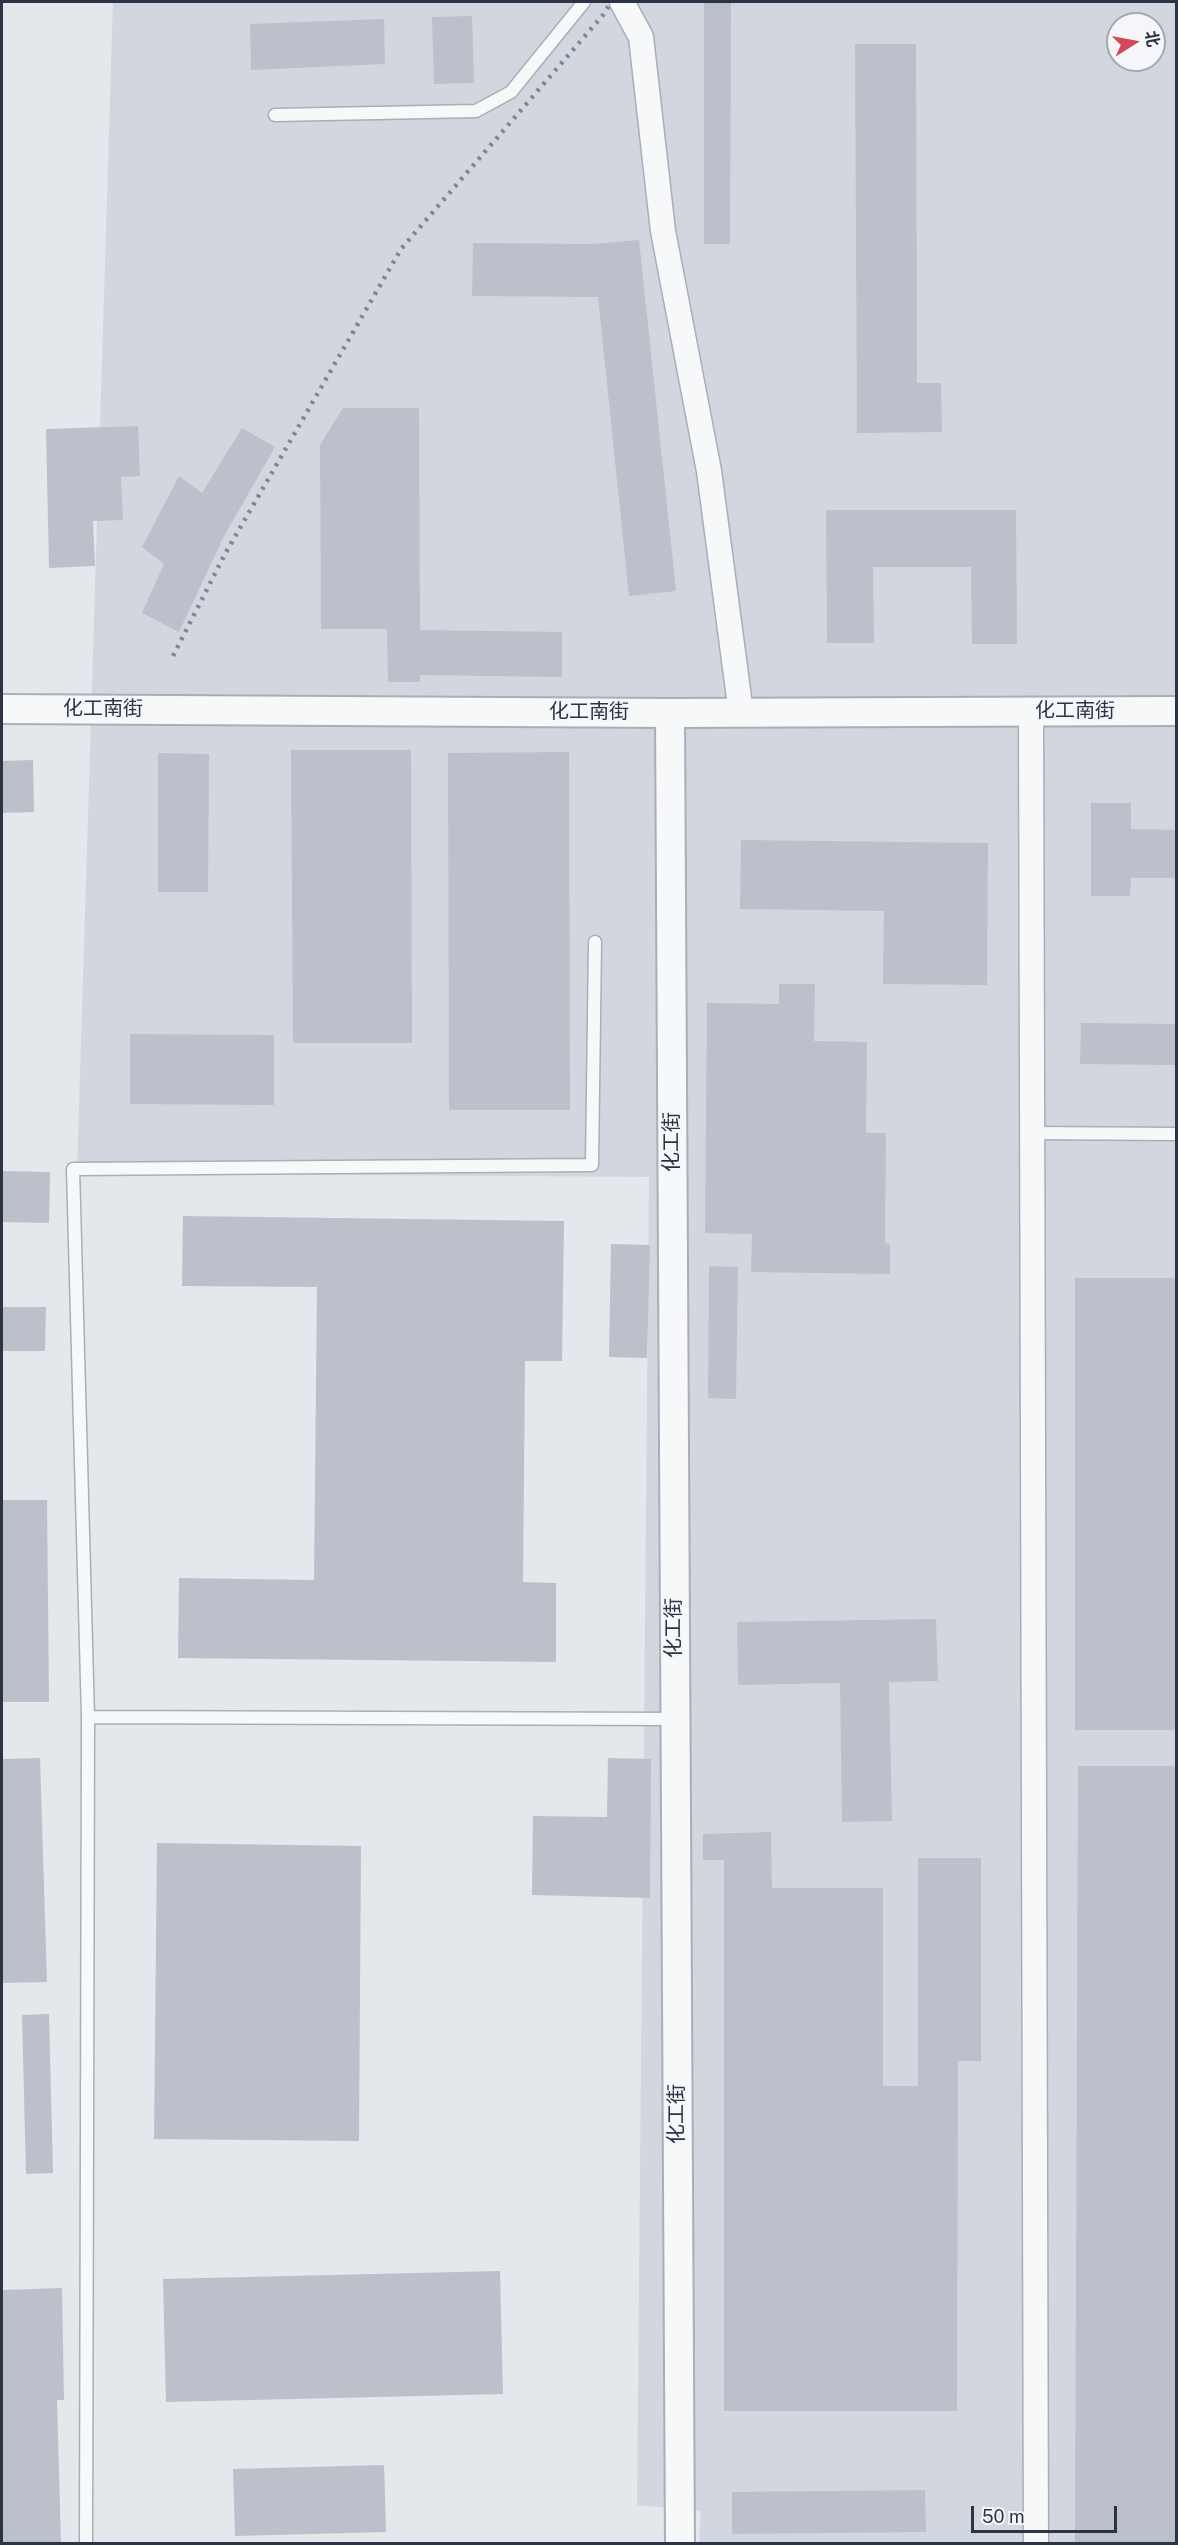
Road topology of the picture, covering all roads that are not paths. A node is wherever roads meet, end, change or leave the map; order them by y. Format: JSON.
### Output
{"nodes":[{"id":1,"x":584,"y":2,"type":"edge"},
{"id":2,"x":622,"y":2,"type":"edge"},
{"id":3,"x":275,"y":115,"type":"dead end"},
{"id":4,"x":2,"y":709,"type":"edge"},
{"id":5,"x":1031,"y":711,"type":"junction"},
{"id":6,"x":1176,"y":711,"type":"edge"},
{"id":7,"x":741,"y":712,"type":"junction"},
{"id":8,"x":670,"y":713,"type":"junction"},
{"id":9,"x":595,"y":942,"type":"dead end"},
{"id":10,"x":1032,"y":1133,"type":"junction"},
{"id":11,"x":1176,"y":1134,"type":"edge"},
{"id":12,"x":88,"y":1717,"type":"junction"},
{"id":13,"x":675,"y":1719,"type":"junction"},
{"id":14,"x":86,"y":2544,"type":"edge"},
{"id":15,"x":680,"y":2544,"type":"edge"},
{"id":16,"x":1036,"y":2544,"type":"edge"}],
"edges":[{"from":1,"to":3,"type":"lane"},
{"from":2,"to":7,"type":"street"},
{"from":4,"to":8,"type":"street","name":"化工南街"},
{"from":5,"to":6,"type":"street","name":"化工南街"},
{"from":5,"to":7,"type":"street","name":"化工南街"},
{"from":5,"to":10,"type":"street"},
{"from":7,"to":8,"type":"street","name":"化工南街"},
{"from":8,"to":13,"type":"street","name":"化工街"},
{"from":9,"to":12,"type":"lane"},
{"from":10,"to":11,"type":"lane"},
{"from":10,"to":16,"type":"street"},
{"from":12,"to":13,"type":"lane"},
{"from":12,"to":14,"type":"lane"},
{"from":13,"to":15,"type":"street","name":"化工街"}]}
